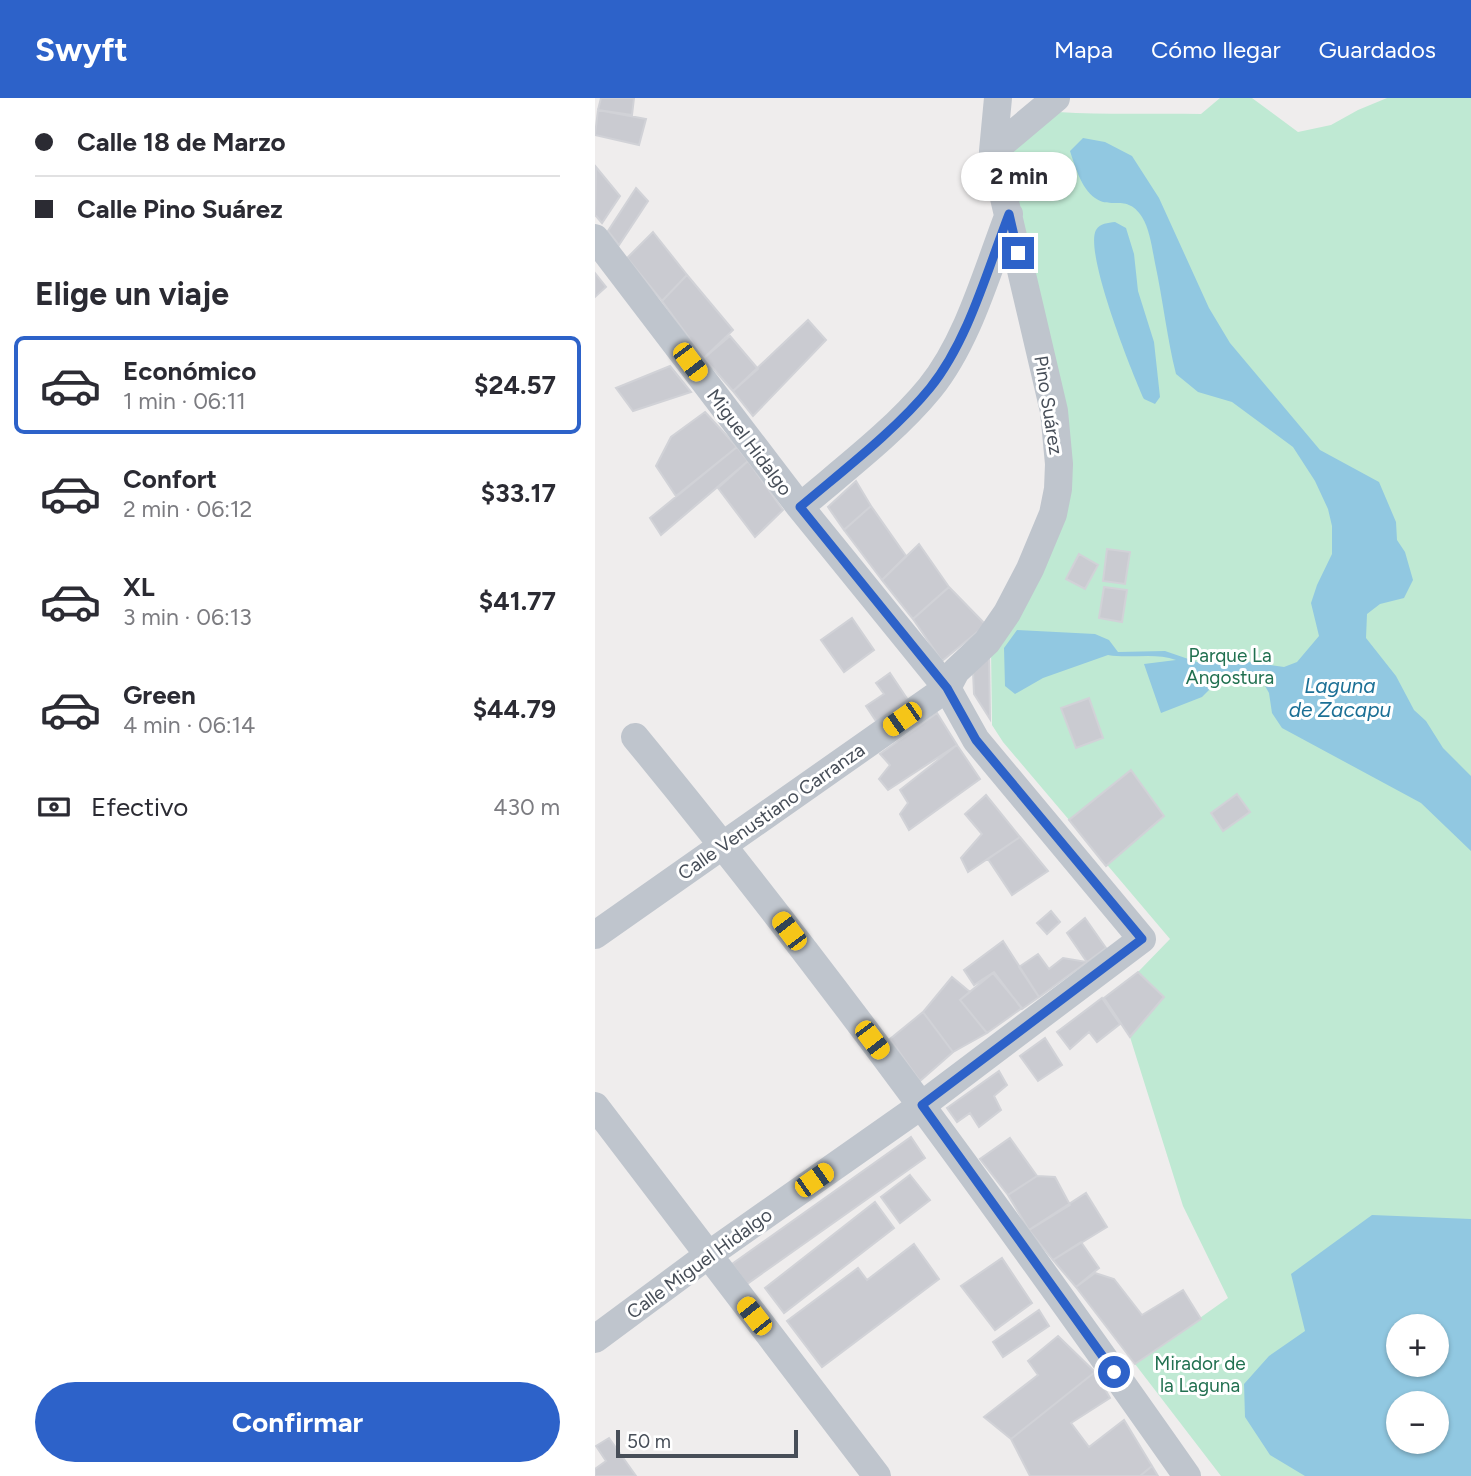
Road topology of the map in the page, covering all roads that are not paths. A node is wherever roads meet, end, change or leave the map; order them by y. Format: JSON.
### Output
{"nodes":[{"id":1,"x":998,"y":98,"type":"edge"},
{"id":2,"x":1056,"y":98,"type":"edge"},
{"id":3,"x":993,"y":151,"type":"junction"},
{"id":4,"x":1009,"y":214,"type":"junction"},
{"id":5,"x":595,"y":238,"type":"edge"},
{"id":6,"x":800,"y":507,"type":"junction"},
{"id":7,"x":947,"y":688,"type":"junction"},
{"id":8,"x":635,"y":737,"type":"dead end"},
{"id":9,"x":723,"y":844,"type":"junction"},
{"id":10,"x":595,"y":935,"type":"edge"},
{"id":11,"x":1142,"y":939,"type":"joint"},
{"id":12,"x":922,"y":1105,"type":"junction"},
{"id":13,"x":595,"y":1107,"type":"edge"},
{"id":14,"x":707,"y":1256,"type":"junction"},
{"id":15,"x":595,"y":1339,"type":"edge"},
{"id":16,"x":877,"y":1476,"type":"edge"},
{"id":17,"x":1187,"y":1476,"type":"edge"}],
"edges":[{"from":1,"to":3,"type":"street","name":"Pino Suárez"},
{"from":2,"to":3,"type":"street"},
{"from":3,"to":4,"type":"street","name":"Pino Suárez"},
{"from":4,"to":6,"type":"street"},
{"from":4,"to":7,"type":"street","name":"Pino Suárez"},
{"from":5,"to":6,"type":"street","name":"Miguel Hidalgo"},
{"from":6,"to":7,"type":"street","name":"Miguel Hidalgo"},
{"from":7,"to":9,"type":"street","name":"Calle Venustiano Carranza"},
{"from":7,"to":11,"type":"street","name":"Miguel Hidalgo"},
{"from":8,"to":9,"type":"street"},
{"from":9,"to":10,"type":"street","name":"Calle Venustiano Carranza"},
{"from":9,"to":12,"type":"street"},
{"from":11,"to":12,"type":"street","name":"Calle Miguel Hidalgo"},
{"from":12,"to":14,"type":"street","name":"Calle Miguel Hidalgo"},
{"from":12,"to":17,"type":"street"},
{"from":13,"to":14,"type":"street"},
{"from":14,"to":15,"type":"street","name":"Calle Miguel Hidalgo"},
{"from":14,"to":16,"type":"street"}]}
